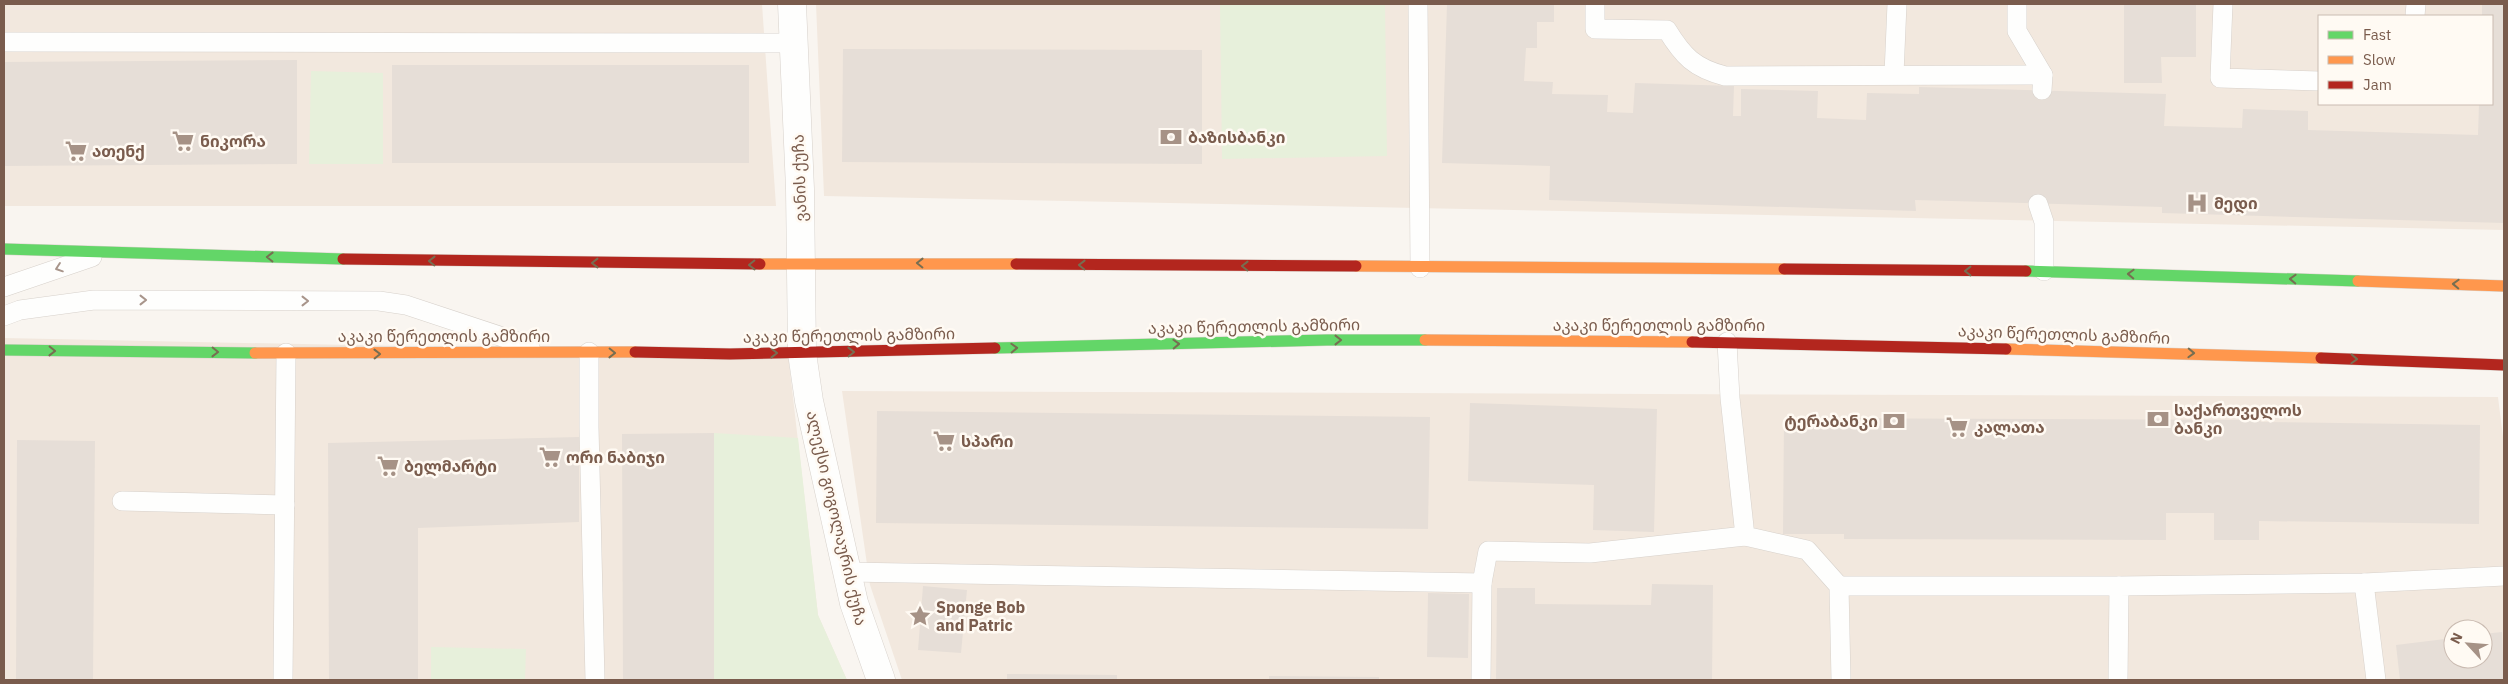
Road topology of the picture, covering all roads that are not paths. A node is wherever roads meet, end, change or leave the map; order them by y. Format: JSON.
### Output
{"nodes":[{"id":1,"x":792,"y":4,"type":"edge"},
{"id":2,"x":1418,"y":4,"type":"edge"},
{"id":3,"x":1595,"y":4,"type":"edge"},
{"id":4,"x":1897,"y":4,"type":"edge"},
{"id":5,"x":2017,"y":4,"type":"edge"},
{"id":6,"x":2223,"y":4,"type":"edge"},
{"id":7,"x":4,"y":42,"type":"edge"},
{"id":8,"x":794,"y":43,"type":"junction"},
{"id":9,"x":1894,"y":74,"type":"junction"},
{"id":10,"x":2318,"y":81,"type":"edge"},
{"id":11,"x":2038,"y":204,"type":"dead end"},
{"id":12,"x":4,"y":249,"type":"edge"},
{"id":13,"x":105,"y":252,"type":"junction"},
{"id":14,"x":801,"y":264,"type":"junction"},
{"id":15,"x":1420,"y":268,"type":"junction"},
{"id":16,"x":2044,"y":271,"type":"junction"},
{"id":17,"x":2504,"y":286,"type":"edge"},
{"id":18,"x":4,"y":287,"type":"edge"},
{"id":19,"x":4,"y":316,"type":"edge"},
{"id":20,"x":1727,"y":342,"type":"junction"},
{"id":21,"x":4,"y":350,"type":"edge"},
{"id":22,"x":546,"y":351,"type":"junction"},
{"id":23,"x":589,"y":352,"type":"junction"},
{"id":24,"x":286,"y":353,"type":"junction"},
{"id":25,"x":802,"y":353,"type":"junction"},
{"id":26,"x":2504,"y":365,"type":"edge"},
{"id":27,"x":122,"y":501,"type":"dead end"},
{"id":28,"x":285,"y":505,"type":"junction"},
{"id":29,"x":1745,"y":536,"type":"junction"},
{"id":30,"x":848,"y":572,"type":"junction"},
{"id":31,"x":2504,"y":576,"type":"edge"},
{"id":32,"x":2364,"y":583,"type":"junction"},
{"id":33,"x":1482,"y":584,"type":"junction"},
{"id":34,"x":1839,"y":586,"type":"junction"},
{"id":35,"x":2119,"y":586,"type":"junction"},
{"id":36,"x":283,"y":680,"type":"edge"},
{"id":37,"x":595,"y":680,"type":"edge"},
{"id":38,"x":881,"y":680,"type":"edge"},
{"id":39,"x":1481,"y":680,"type":"edge"},
{"id":40,"x":1842,"y":680,"type":"edge"},
{"id":41,"x":2118,"y":680,"type":"edge"},
{"id":42,"x":2376,"y":680,"type":"edge"}],
"edges":[{"from":1,"to":8,"type":"street","name":"ვანის ქუჩა"},
{"from":2,"to":15,"type":"lane"},
{"from":3,"to":9,"type":"lane"},
{"from":4,"to":9,"type":"lane"},
{"from":5,"to":9,"type":"lane"},
{"from":6,"to":10,"type":"lane"},
{"from":7,"to":8,"type":"lane"},
{"from":8,"to":14,"type":"street","name":"ვანის ქუჩა"},
{"from":11,"to":16,"type":"lane"},
{"from":12,"to":13,"type":"main road"},
{"from":14,"to":13,"type":"main road","one_way":true},
{"from":13,"to":18,"type":"lane","one_way":true},
{"from":15,"to":14,"type":"main road","one_way":true},
{"from":14,"to":25,"type":"street","name":"ვანის ქუჩა"},
{"from":16,"to":15,"type":"main road","one_way":true},
{"from":17,"to":16,"type":"main road","one_way":true},
{"from":19,"to":22,"type":"lane","one_way":true},
{"from":25,"to":20,"type":"main road","name":"აკაკი წერეთლის გამზირი","one_way":true},
{"from":20,"to":26,"type":"main road","name":"აკაკი წერეთლის გამზირი","one_way":true},
{"from":20,"to":29,"type":"lane"},
{"from":21,"to":24,"type":"main road","name":"აკაკი წერეთლის გამზირი","one_way":true},
{"from":22,"to":23,"type":"main road","name":"აკაკი წერეთლის გამზირი"},
{"from":24,"to":22,"type":"main road","name":"აკაკი წერეთლის გამზირი","one_way":true},
{"from":23,"to":25,"type":"main road","name":"აკაკი წერეთლის გამზირი","one_way":true},
{"from":23,"to":37,"type":"lane"},
{"from":24,"to":28,"type":"lane"},
{"from":25,"to":30,"type":"street","name":"ალექსი გოგოლაურის ქუჩა"},
{"from":27,"to":28,"type":"lane"},
{"from":28,"to":36,"type":"lane"},
{"from":29,"to":33,"type":"lane"},
{"from":29,"to":34,"type":"lane"},
{"from":30,"to":33,"type":"lane"},
{"from":30,"to":38,"type":"street","name":"ალექსი გოგოლაურის ქუჩა"},
{"from":31,"to":32,"type":"lane"},
{"from":32,"to":35,"type":"lane"},
{"from":32,"to":42,"type":"lane"},
{"from":33,"to":39,"type":"lane"},
{"from":34,"to":35,"type":"lane"},
{"from":34,"to":40,"type":"lane"},
{"from":35,"to":41,"type":"lane"}]}
